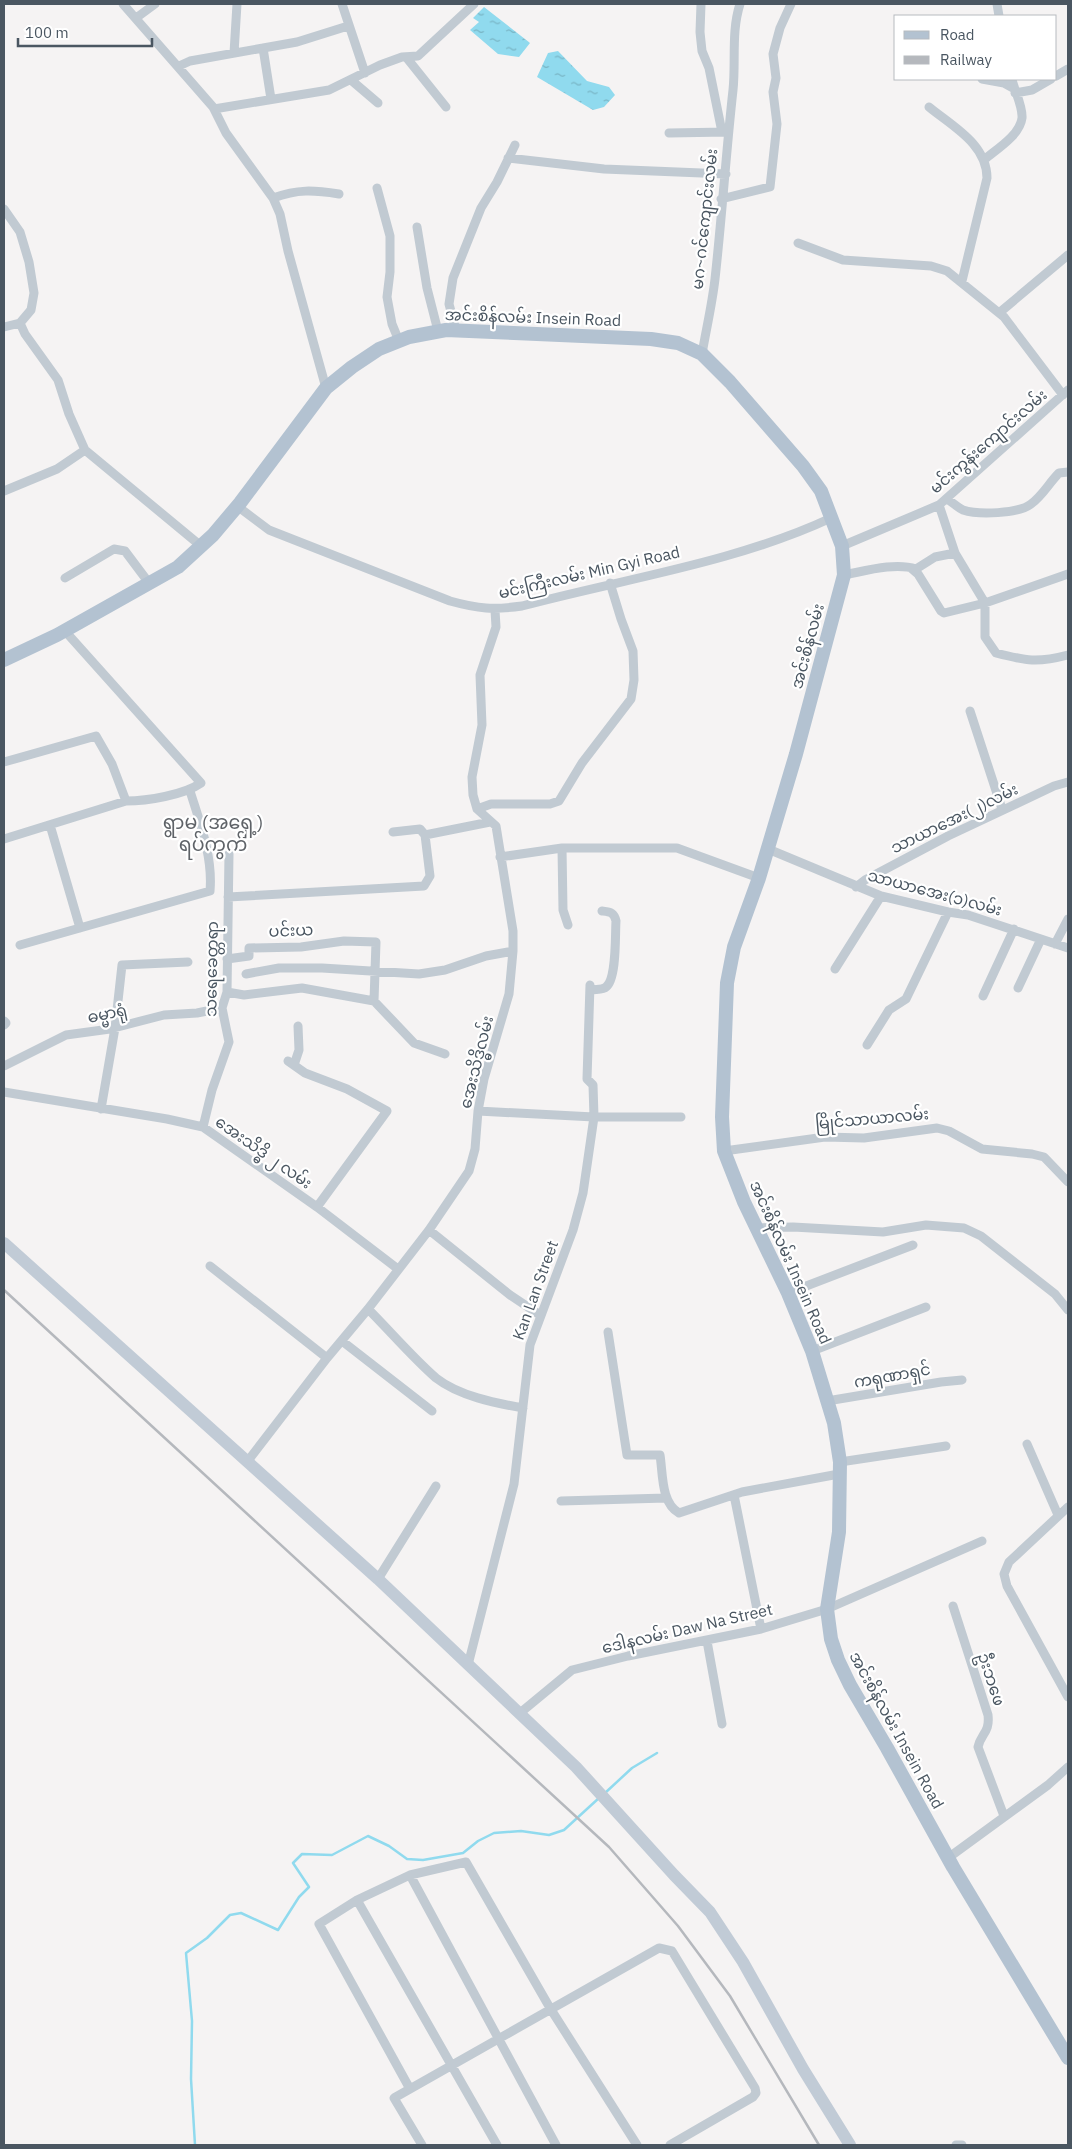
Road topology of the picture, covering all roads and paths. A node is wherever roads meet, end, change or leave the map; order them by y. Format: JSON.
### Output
{"nodes":[{"id":1,"x":123,"y":4,"type":"edge"},
{"id":2,"x":155,"y":4,"type":"edge"},
{"id":3,"x":237,"y":4,"type":"edge"},
{"id":4,"x":342,"y":4,"type":"edge"},
{"id":5,"x":474,"y":4,"type":"edge"},
{"id":6,"x":701,"y":4,"type":"edge"},
{"id":7,"x":740,"y":4,"type":"edge"},
{"id":8,"x":791,"y":4,"type":"edge"},
{"id":9,"x":136,"y":18,"type":"junction"},
{"id":10,"x":348,"y":26,"type":"junction"},
{"id":11,"x":263,"y":48,"type":"junction"},
{"id":12,"x":234,"y":53,"type":"junction"},
{"id":13,"x":406,"y":57,"type":"junction"},
{"id":14,"x":179,"y":66,"type":"junction"},
{"id":15,"x":1068,"y":69,"type":"edge"},
{"id":16,"x":364,"y":73,"type":"junction"},
{"id":17,"x":1057,"y":75,"type":"edge"},
{"id":18,"x":351,"y":80,"type":"junction"},
{"id":19,"x":987,"y":80,"type":"edge"},
{"id":20,"x":1049,"y":80,"type":"edge"},
{"id":21,"x":1009,"y":84,"type":"edge"},
{"id":22,"x":271,"y":99,"type":"junction"},
{"id":23,"x":378,"y":103,"type":"dead end"},
{"id":24,"x":446,"y":107,"type":"dead end"},
{"id":25,"x":928,"y":107,"type":"dead end"},
{"id":26,"x":214,"y":109,"type":"junction"},
{"id":27,"x":725,"y":132,"type":"junction"},
{"id":28,"x":668,"y":133,"type":"dead end"},
{"id":29,"x":515,"y":145,"type":"dead end"},
{"id":30,"x":508,"y":158,"type":"junction"},
{"id":31,"x":985,"y":159,"type":"junction"},
{"id":32,"x":726,"y":174,"type":"junction"},
{"id":33,"x":377,"y":188,"type":"dead end"},
{"id":34,"x":339,"y":194,"type":"dead end"},
{"id":35,"x":273,"y":198,"type":"junction"},
{"id":36,"x":721,"y":199,"type":"junction"},
{"id":37,"x":4,"y":209,"type":"edge"},
{"id":38,"x":417,"y":227,"type":"dead end"},
{"id":39,"x":798,"y":243,"type":"dead end"},
{"id":40,"x":1068,"y":255,"type":"edge"},
{"id":41,"x":962,"y":281,"type":"junction"},
{"id":42,"x":999,"y":313,"type":"junction"},
{"id":43,"x":20,"y":323,"type":"junction"},
{"id":44,"x":4,"y":327,"type":"edge"},
{"id":45,"x":456,"y":330,"type":"junction"},
{"id":46,"x":438,"y":331,"type":"junction"},
{"id":47,"x":399,"y":341,"type":"junction"},
{"id":48,"x":702,"y":354,"type":"junction"},
{"id":49,"x":326,"y":388,"type":"junction"},
{"id":50,"x":1066,"y":393,"type":"edge"},
{"id":51,"x":85,"y":450,"type":"junction"},
{"id":52,"x":1068,"y":472,"type":"edge"},
{"id":53,"x":4,"y":491,"type":"edge"},
{"id":54,"x":947,"y":498,"type":"junction"},
{"id":55,"x":939,"y":505,"type":"junction"},
{"id":56,"x":237,"y":506,"type":"junction"},
{"id":57,"x":831,"y":518,"type":"junction"},
{"id":58,"x":201,"y":546,"type":"junction"},
{"id":59,"x":842,"y":546,"type":"junction"},
{"id":60,"x":955,"y":554,"type":"junction"},
{"id":61,"x":910,"y":568,"type":"junction"},
{"id":62,"x":1068,"y":574,"type":"edge"},
{"id":63,"x":844,"y":575,"type":"junction"},
{"id":64,"x":65,"y":578,"type":"dead end"},
{"id":65,"x":149,"y":583,"type":"junction"},
{"id":66,"x":610,"y":583,"type":"junction"},
{"id":67,"x":985,"y":603,"type":"junction"},
{"id":68,"x":495,"y":610,"type":"junction"},
{"id":69,"x":65,"y":631,"type":"junction"},
{"id":70,"x":1068,"y":655,"type":"edge"},
{"id":71,"x":4,"y":660,"type":"edge"},
{"id":72,"x":970,"y":711,"type":"dead end"},
{"id":73,"x":4,"y":762,"type":"edge"},
{"id":74,"x":1068,"y":782,"type":"edge"},
{"id":75,"x":787,"y":784,"type":"joint"},
{"id":76,"x":190,"y":791,"type":"junction"},
{"id":77,"x":126,"y":801,"type":"junction"},
{"id":78,"x":477,"y":809,"type":"junction"},
{"id":79,"x":1002,"y":810,"type":"junction"},
{"id":80,"x":490,"y":822,"type":"junction"},
{"id":81,"x":50,"y":824,"type":"junction"},
{"id":82,"x":393,"y":832,"type":"dead end"},
{"id":83,"x":425,"y":835,"type":"junction"},
{"id":84,"x":4,"y":839,"type":"edge"},
{"id":85,"x":562,"y":848,"type":"junction"},
{"id":86,"x":768,"y":849,"type":"junction"},
{"id":87,"x":229,"y":854,"type":"dead end"},
{"id":88,"x":500,"y":857,"type":"junction"},
{"id":89,"x":759,"y":878,"type":"junction"},
{"id":90,"x":856,"y":887,"type":"junction"},
{"id":91,"x":881,"y":896,"type":"junction"},
{"id":92,"x":228,"y":897,"type":"junction"},
{"id":93,"x":602,"y":911,"type":"dead end"},
{"id":94,"x":948,"y":912,"type":"junction"},
{"id":95,"x":1068,"y":919,"type":"edge"},
{"id":96,"x":568,"y":925,"type":"dead end"},
{"id":97,"x":80,"y":928,"type":"junction"},
{"id":98,"x":1014,"y":929,"type":"junction"},
{"id":99,"x":1041,"y":939,"type":"junction"},
{"id":100,"x":1055,"y":944,"type":"junction"},
{"id":101,"x":20,"y":945,"type":"dead end"},
{"id":102,"x":1068,"y":948,"type":"edge"},
{"id":103,"x":513,"y":951,"type":"junction"},
{"id":104,"x":227,"y":960,"type":"junction"},
{"id":105,"x":188,"y":962,"type":"dead end"},
{"id":106,"x":834,"y":969,"type":"dead end"},
{"id":107,"x":375,"y":971,"type":"junction"},
{"id":108,"x":246,"y":974,"type":"dead end"},
{"id":109,"x":1018,"y":988,"type":"dead end"},
{"id":110,"x":227,"y":992,"type":"junction"},
{"id":111,"x":984,"y":996,"type":"dead end"},
{"id":112,"x":374,"y":1001,"type":"junction"},
{"id":113,"x":222,"y":1008,"type":"junction"},
{"id":114,"x":4,"y":1021,"type":"edge"},
{"id":115,"x":4,"y":1026,"type":"edge"},
{"id":116,"x":298,"y":1026,"type":"dead end"},
{"id":117,"x":115,"y":1028,"type":"junction"},
{"id":118,"x":867,"y":1045,"type":"dead end"},
{"id":119,"x":445,"y":1054,"type":"dead end"},
{"id":120,"x":4,"y":1066,"type":"edge"},
{"id":121,"x":4,"y":1092,"type":"edge"},
{"id":122,"x":100,"y":1109,"type":"junction"},
{"id":123,"x":478,"y":1111,"type":"junction"},
{"id":124,"x":594,"y":1117,"type":"junction"},
{"id":125,"x":681,"y":1117,"type":"dead end"},
{"id":126,"x":204,"y":1127,"type":"junction"},
{"id":127,"x":724,"y":1151,"type":"junction"},
{"id":128,"x":1068,"y":1182,"type":"edge"},
{"id":129,"x":317,"y":1207,"type":"junction"},
{"id":130,"x":757,"y":1228,"type":"junction"},
{"id":131,"x":429,"y":1230,"type":"junction"},
{"id":132,"x":4,"y":1243,"type":"edge"},
{"id":133,"x":913,"y":1245,"type":"dead end"},
{"id":134,"x":210,"y":1266,"type":"dead end"},
{"id":135,"x":398,"y":1269,"type":"junction"},
{"id":136,"x":788,"y":1294,"type":"junction"},
{"id":137,"x":926,"y":1308,"type":"dead end"},
{"id":138,"x":368,"y":1309,"type":"junction"},
{"id":139,"x":1068,"y":1310,"type":"edge"},
{"id":140,"x":540,"y":1315,"type":"junction"},
{"id":141,"x":608,"y":1332,"type":"dead end"},
{"id":142,"x":342,"y":1341,"type":"junction"},
{"id":143,"x":812,"y":1351,"type":"junction"},
{"id":144,"x":327,"y":1358,"type":"junction"},
{"id":145,"x":962,"y":1380,"type":"dead end"},
{"id":146,"x":827,"y":1401,"type":"junction"},
{"id":147,"x":524,"y":1408,"type":"junction"},
{"id":148,"x":432,"y":1411,"type":"dead end"},
{"id":149,"x":1027,"y":1444,"type":"dead end"},
{"id":150,"x":946,"y":1446,"type":"dead end"},
{"id":151,"x":247,"y":1462,"type":"junction"},
{"id":152,"x":840,"y":1468,"type":"junction"},
{"id":153,"x":436,"y":1486,"type":"dead end"},
{"id":154,"x":734,"y":1496,"type":"junction"},
{"id":155,"x":666,"y":1498,"type":"junction"},
{"id":156,"x":561,"y":1501,"type":"dead end"},
{"id":157,"x":1068,"y":1507,"type":"edge"},
{"id":158,"x":1058,"y":1515,"type":"junction"},
{"id":159,"x":982,"y":1541,"type":"dead end"},
{"id":160,"x":378,"y":1579,"type":"junction"},
{"id":161,"x":953,"y":1606,"type":"dead end"},
{"id":162,"x":827,"y":1609,"type":"junction"},
{"id":163,"x":761,"y":1629,"type":"junction"},
{"id":164,"x":707,"y":1641,"type":"junction"},
{"id":165,"x":468,"y":1665,"type":"junction"},
{"id":166,"x":1068,"y":1697,"type":"edge"},
{"id":167,"x":520,"y":1714,"type":"junction"},
{"id":168,"x":722,"y":1724,"type":"dead end"},
{"id":169,"x":1068,"y":1767,"type":"edge"},
{"id":170,"x":1004,"y":1816,"type":"junction"},
{"id":171,"x":948,"y":1858,"type":"junction"},
{"id":172,"x":410,"y":1875,"type":"junction"},
{"id":173,"x":357,"y":1900,"type":"junction"},
{"id":174,"x":550,"y":2008,"type":"junction"},
{"id":175,"x":498,"y":2038,"type":"junction"},
{"id":176,"x":1064,"y":2043,"type":"edge"},
{"id":177,"x":1068,"y":2058,"type":"edge"},
{"id":178,"x":451,"y":2065,"type":"junction"},
{"id":179,"x":410,"y":2089,"type":"junction"},
{"id":180,"x":422,"y":2145,"type":"edge"},
{"id":181,"x":497,"y":2145,"type":"edge"},
{"id":182,"x":556,"y":2145,"type":"edge"},
{"id":183,"x":638,"y":2145,"type":"edge"},
{"id":184,"x":670,"y":2145,"type":"edge"},
{"id":185,"x":850,"y":2145,"type":"edge"},
{"id":186,"x":956,"y":2145,"type":"edge"},
{"id":187,"x":962,"y":2145,"type":"edge"}],
"edges":[{"from":1,"to":9,"type":"street"},
{"from":2,"to":9,"type":"street"},
{"from":3,"to":12,"type":"street"},
{"from":4,"to":10,"type":"street"},
{"from":5,"to":13,"type":"street"},
{"from":6,"to":27,"type":"street","name":"မဂ~ဂင်ကျောင်းလမ်း"},
{"from":7,"to":27,"type":"street"},
{"from":8,"to":36,"type":"street"},
{"from":9,"to":14,"type":"street"},
{"from":10,"to":11,"type":"street"},
{"from":10,"to":16,"type":"street"},
{"from":11,"to":12,"type":"street"},
{"from":11,"to":22,"type":"street"},
{"from":12,"to":14,"type":"street"},
{"from":13,"to":16,"type":"street"},
{"from":13,"to":24,"type":"street"},
{"from":14,"to":26,"type":"street"},
{"from":15,"to":17,"type":"street"},
{"from":16,"to":18,"type":"street"},
{"from":18,"to":22,"type":"street"},
{"from":18,"to":23,"type":"street"},
{"from":19,"to":21,"type":"street"},
{"from":20,"to":21,"type":"street"},
{"from":21,"to":31,"type":"street"},
{"from":22,"to":26,"type":"street"},
{"from":25,"to":31,"type":"street"},
{"from":26,"to":35,"type":"street"},
{"from":27,"to":28,"type":"street"},
{"from":27,"to":32,"type":"street","name":"မဂ~ဂင်ကျောင်းလမ်း"},
{"from":29,"to":30,"type":"street"},
{"from":30,"to":32,"type":"street"},
{"from":30,"to":45,"type":"street"},
{"from":31,"to":41,"type":"street"},
{"from":32,"to":36,"type":"street","name":"မဂ~ဂင်ကျောင်းလမ်း"},
{"from":33,"to":47,"type":"street"},
{"from":34,"to":35,"type":"street"},
{"from":35,"to":49,"type":"street"},
{"from":36,"to":48,"type":"street","name":"မဂ~ဂင်ကျောင်းလမ်း"},
{"from":37,"to":43,"type":"street"},
{"from":38,"to":46,"type":"street"},
{"from":39,"to":41,"type":"street"},
{"from":40,"to":42,"type":"street"},
{"from":41,"to":42,"type":"street"},
{"from":42,"to":50,"type":"street"},
{"from":43,"to":44,"type":"street"},
{"from":43,"to":51,"type":"street"},
{"from":45,"to":46,"type":"main road","name":"အင်းစိန်လမ်း Insein Road"},
{"from":45,"to":48,"type":"main road","name":"အင်းစိန်လမ်း Insein Road"},
{"from":46,"to":47,"type":"main road","name":"အင်းစိန်လမ်း Insein Road"},
{"from":47,"to":49,"type":"main road","name":"အင်းစိန်လမ်း Insein Road"},
{"from":48,"to":57,"type":"main road","name":"အင်းစိန်လမ်း Insein Road"},
{"from":49,"to":56,"type":"main road","name":"အင်းစိန်လမ်း Insein Road"},
{"from":50,"to":54,"type":"street","name":"မင်းကွန်းကျောင်းလမ်း"},
{"from":51,"to":53,"type":"street"},
{"from":51,"to":58,"type":"street"},
{"from":52,"to":54,"type":"street"},
{"from":54,"to":55,"type":"street","name":"မင်းကွန်းကျောင်းလမ်း"},
{"from":55,"to":59,"type":"street","name":"မင်းကွန်းကျောင်းလမ်း"},
{"from":55,"to":60,"type":"street"},
{"from":56,"to":58,"type":"main road","name":"အင်းစိန်လမ်း Insein Road"},
{"from":56,"to":68,"type":"street","name":"မင်းကြီးလမ်း Min Gyi Road"},
{"from":57,"to":59,"type":"main road","name":"အင်းစိန်လမ်း"},
{"from":57,"to":66,"type":"street","name":"မင်းကြီးလမ်း Min Gyi Road"},
{"from":58,"to":65,"type":"main road","name":"အင်းစိန်လမ်း Insein Road"},
{"from":59,"to":63,"type":"main road","name":"အင်းစိန်လမ်း"},
{"from":60,"to":61,"type":"street"},
{"from":60,"to":67,"type":"street"},
{"from":61,"to":63,"type":"street"},
{"from":61,"to":67,"type":"street"},
{"from":62,"to":67,"type":"street"},
{"from":63,"to":75,"type":"main road","name":"အင်းစိန်လမ်း"},
{"from":64,"to":65,"type":"street"},
{"from":65,"to":69,"type":"main road","name":"အင်းစိန်လမ်း Insein Road"},
{"from":66,"to":68,"type":"street","name":"မင်းကြီးလမ်း Min Gyi Road"},
{"from":66,"to":78,"type":"street"},
{"from":67,"to":70,"type":"street"},
{"from":68,"to":78,"type":"street"},
{"from":69,"to":71,"type":"main road","name":"အင်းစိန်လမ်း Insein Road"},
{"from":69,"to":76,"type":"street"},
{"from":72,"to":79,"type":"street"},
{"from":73,"to":77,"type":"street"},
{"from":74,"to":79,"type":"street","name":"သာယာအေး(၂)လမ်း"},
{"from":75,"to":86,"type":"main road","name":"အင်းစိန်လမ်း Insein Road"},
{"from":76,"to":77,"type":"street"},
{"from":76,"to":97,"type":"street"},
{"from":77,"to":81,"type":"street"},
{"from":78,"to":80,"type":"street","name":"အေးသိဒ္ဓိလမ်း"},
{"from":79,"to":90,"type":"street","name":"သာယာအေး(၂)လမ်း"},
{"from":80,"to":83,"type":"street"},
{"from":80,"to":88,"type":"street","name":"အေးသိဒ္ဓိလမ်း"},
{"from":81,"to":84,"type":"street"},
{"from":81,"to":97,"type":"street"},
{"from":82,"to":83,"type":"street"},
{"from":83,"to":92,"type":"street"},
{"from":85,"to":88,"type":"street"},
{"from":85,"to":89,"type":"street"},
{"from":85,"to":96,"type":"street"},
{"from":86,"to":89,"type":"main road","name":"အင်းစိန်လမ်း Insein Road"},
{"from":86,"to":90,"type":"street","name":"သာယာအေး(၁)လမ်း"},
{"from":87,"to":92,"type":"street","name":"သရေခေတ္တရာ"},
{"from":88,"to":103,"type":"street","name":"အေးသိဒ္ဓိလမ်း"},
{"from":89,"to":127,"type":"main road","name":"အင်းစိန်လမ်း Insein Road"},
{"from":90,"to":91,"type":"street","name":"သာယာအေး(၁)လမ်း"},
{"from":91,"to":94,"type":"street","name":"သာယာအေး(၁)လမ်း"},
{"from":91,"to":106,"type":"street"},
{"from":92,"to":104,"type":"street","name":"သရေခေတ္တရာ"},
{"from":93,"to":124,"type":"street","name":"Kan Lan Street"},
{"from":94,"to":98,"type":"street","name":"သာယာအေး(၁)လမ်း"},
{"from":94,"to":118,"type":"street"},
{"from":95,"to":100,"type":"street"},
{"from":97,"to":101,"type":"street"},
{"from":98,"to":99,"type":"street","name":"သာယာအေး(၁)လမ်း"},
{"from":98,"to":111,"type":"street"},
{"from":99,"to":100,"type":"street","name":"သာယာအေး(၁)လမ်း"},
{"from":99,"to":109,"type":"street"},
{"from":100,"to":102,"type":"street","name":"သာယာအေး(၁)လမ်း"},
{"from":103,"to":107,"type":"street"},
{"from":103,"to":123,"type":"street","name":"အေးသိဒ္ဓိလမ်း"},
{"from":104,"to":107,"type":"street","name":"ပင်းယ"},
{"from":104,"to":110,"type":"street","name":"သရေခေတ္တရာ"},
{"from":105,"to":117,"type":"street"},
{"from":107,"to":108,"type":"street"},
{"from":107,"to":112,"type":"street"},
{"from":110,"to":112,"type":"street"},
{"from":110,"to":113,"type":"street","name":"သရေခေတ္တရာ"},
{"from":112,"to":119,"type":"street"},
{"from":113,"to":117,"type":"street","name":"ဓမ္မာရုံ"},
{"from":113,"to":126,"type":"street","name":"သရေခေတ္တရာ"},
{"from":114,"to":115,"type":"street"},
{"from":116,"to":129,"type":"street"},
{"from":117,"to":120,"type":"street","name":"ဓမ္မာရုံ"},
{"from":117,"to":122,"type":"street"},
{"from":121,"to":122,"type":"street","name":"အေးသိဒ္ဓိ ၂ လမ်း"},
{"from":122,"to":126,"type":"street","name":"အေးသိဒ္ဓိ ၂ လမ်း"},
{"from":123,"to":124,"type":"street"},
{"from":123,"to":131,"type":"street","name":"အေးသိဒ္ဓိလမ်း"},
{"from":124,"to":125,"type":"street"},
{"from":124,"to":140,"type":"street","name":"Kan Lan Street"},
{"from":126,"to":129,"type":"street","name":"အေးသိဒ္ဓိ ၂ လမ်း"},
{"from":127,"to":128,"type":"street","name":"မြိုင်သာယာလမ်း"},
{"from":127,"to":130,"type":"main road","name":"အင်းစိန်လမ်း Insein Road"},
{"from":129,"to":135,"type":"street","name":"အေးသိဒ္ဓိ ၂ လမ်း"},
{"from":130,"to":136,"type":"main road","name":"အင်းစိန်လမ်း Insein Road"},
{"from":130,"to":139,"type":"street"},
{"from":131,"to":135,"type":"street","name":"အေးသိဒ္ဓိလမ်း"},
{"from":131,"to":140,"type":"street"},
{"from":132,"to":151,"type":"main road"},
{"from":133,"to":136,"type":"street"},
{"from":134,"to":144,"type":"street"},
{"from":135,"to":138,"type":"street","name":"အေးသိဒ္ဓိလမ်း"},
{"from":136,"to":143,"type":"main road","name":"အင်းစိန်လမ်း Insein Road"},
{"from":137,"to":143,"type":"street"},
{"from":138,"to":142,"type":"street","name":"အေးသိဒ္ဓိလမ်း"},
{"from":138,"to":147,"type":"street"},
{"from":140,"to":147,"type":"street","name":"Kan Lan Street"},
{"from":141,"to":155,"type":"street"},
{"from":142,"to":144,"type":"street","name":"အေးသိဒ္ဓိလမ်း"},
{"from":142,"to":148,"type":"street"},
{"from":143,"to":146,"type":"main road","name":"အင်းစိန်လမ်း Insein Road"},
{"from":144,"to":151,"type":"street","name":"အေးသိဒ္ဓိလမ်း"},
{"from":145,"to":146,"type":"street","name":"ကရုဏာရှင်"},
{"from":146,"to":152,"type":"main road","name":"အင်းစိန်လမ်း Insein Road"},
{"from":147,"to":165,"type":"street","name":"Kan Lan Street"},
{"from":149,"to":158,"type":"street"},
{"from":150,"to":152,"type":"street"},
{"from":151,"to":160,"type":"main road"},
{"from":152,"to":154,"type":"street"},
{"from":152,"to":162,"type":"main road","name":"အင်းစိန်လမ်း Insein Road"},
{"from":153,"to":160,"type":"street"},
{"from":154,"to":155,"type":"street"},
{"from":154,"to":163,"type":"street"},
{"from":155,"to":156,"type":"street"},
{"from":157,"to":158,"type":"street"},
{"from":158,"to":166,"type":"street"},
{"from":159,"to":162,"type":"street","name":"ဒေါနလမ်း Daw Na Street"},
{"from":160,"to":165,"type":"main road"},
{"from":161,"to":170,"type":"street","name":"ဦးဘဖေ"},
{"from":162,"to":163,"type":"street","name":"ဒေါနလမ်း Daw Na Street"},
{"from":162,"to":171,"type":"main road","name":"အင်းစိန်လမ်း Insein Road"},
{"from":163,"to":164,"type":"street","name":"ဒေါနလမ်း Daw Na Street"},
{"from":164,"to":167,"type":"street","name":"ဒေါနလမ်း Daw Na Street"},
{"from":164,"to":168,"type":"street"},
{"from":165,"to":167,"type":"main road"},
{"from":167,"to":185,"type":"main road"},
{"from":169,"to":170,"type":"street"},
{"from":170,"to":171,"type":"street"},
{"from":171,"to":176,"type":"main road","name":"အင်းစိန်လမ်း Insein Road"},
{"from":172,"to":173,"type":"street"},
{"from":172,"to":174,"type":"street"},
{"from":172,"to":175,"type":"street"},
{"from":173,"to":178,"type":"street"},
{"from":173,"to":179,"type":"street"},
{"from":174,"to":175,"type":"street"},
{"from":174,"to":183,"type":"street"},
{"from":174,"to":184,"type":"street"},
{"from":175,"to":178,"type":"street"},
{"from":175,"to":182,"type":"street"},
{"from":176,"to":177,"type":"main road","name":"အင်းစိန်လမ်း Insein Road"},
{"from":178,"to":179,"type":"street"},
{"from":178,"to":181,"type":"street"},
{"from":179,"to":180,"type":"street"},
{"from":186,"to":187,"type":"street"}]}
